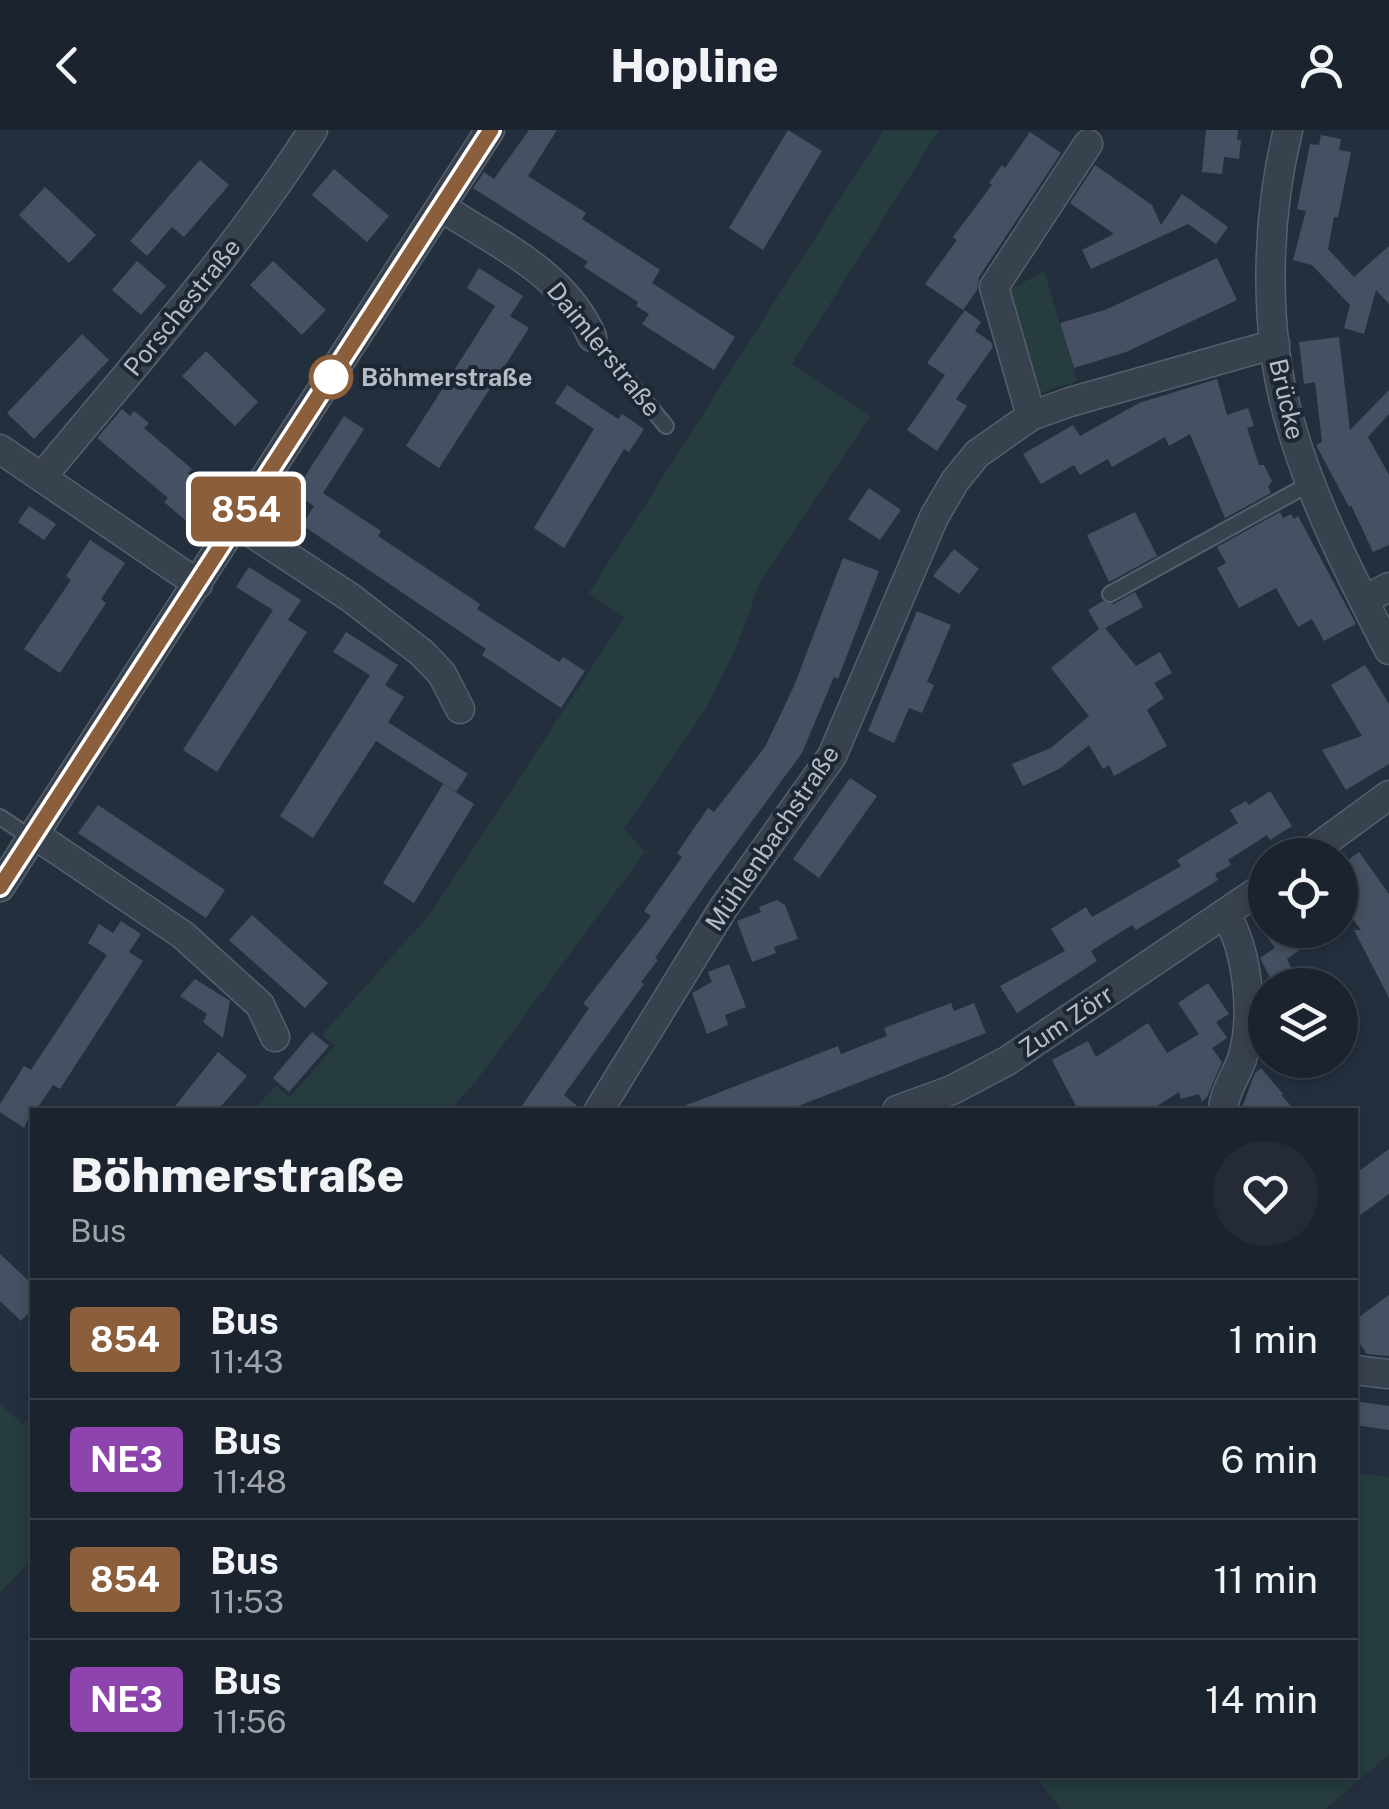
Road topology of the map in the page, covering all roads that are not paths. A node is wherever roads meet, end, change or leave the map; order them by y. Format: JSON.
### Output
{"nodes":[{"id":1,"x":313,"y":130,"type":"edge"},
{"id":2,"x":490,"y":130,"type":"edge"},
{"id":3,"x":1288,"y":130,"type":"edge"},
{"id":4,"x":1088,"y":144,"type":"dead end"},
{"id":5,"x":440,"y":206,"type":"junction"},
{"id":6,"x":592,"y":337,"type":"joint"},
{"id":7,"x":1275,"y":344,"type":"junction"},
{"id":8,"x":1030,"y":416,"type":"junction"},
{"id":9,"x":666,"y":426,"type":"dead end"},
{"id":10,"x":0,"y":449,"type":"edge"},
{"id":11,"x":42,"y":477,"type":"junction"},
{"id":12,"x":1311,"y":483,"type":"junction"},
{"id":13,"x":237,"y":524,"type":"junction"},
{"id":14,"x":198,"y":584,"type":"junction"},
{"id":15,"x":1376,"y":593,"type":"edge"},
{"id":16,"x":1110,"y":594,"type":"dead end"},
{"id":17,"x":1389,"y":650,"type":"edge"},
{"id":18,"x":460,"y":709,"type":"dead end"},
{"id":19,"x":1389,"y":794,"type":"edge"},
{"id":20,"x":0,"y":818,"type":"edge"},
{"id":21,"x":34,"y":837,"type":"junction"},
{"id":22,"x":1330,"y":838,"type":"edge"},
{"id":23,"x":0,"y":887,"type":"edge"},
{"id":24,"x":1248,"y":899,"type":"edge"},
{"id":25,"x":1226,"y":915,"type":"junction"},
{"id":26,"x":275,"y":1037,"type":"dead end"},
{"id":27,"x":600,"y":1108,"type":"edge"},
{"id":28,"x":902,"y":1108,"type":"edge"},
{"id":29,"x":1223,"y":1108,"type":"edge"},
{"id":30,"x":1358,"y":1370,"type":"edge"},
{"id":31,"x":1389,"y":1374,"type":"edge"}],
"edges":[{"from":1,"to":11,"type":"street","name":"Porschestraße"},
{"from":2,"to":5,"type":"street"},
{"from":3,"to":7,"type":"street","name":"Brücke"},
{"from":4,"to":8,"type":"street"},
{"from":5,"to":6,"type":"street","name":"Daimlerstraße"},
{"from":5,"to":13,"type":"street"},
{"from":6,"to":9,"type":"lane","name":"Daimlerstraße"},
{"from":7,"to":8,"type":"street","name":"Mühlenbachstraße"},
{"from":7,"to":12,"type":"street","name":"Brücke"},
{"from":8,"to":27,"type":"street","name":"Mühlenbachstraße"},
{"from":10,"to":11,"type":"street"},
{"from":11,"to":14,"type":"street"},
{"from":12,"to":15,"type":"street","name":"Brücke"},
{"from":12,"to":16,"type":"lane"},
{"from":13,"to":14,"type":"street"},
{"from":13,"to":18,"type":"street"},
{"from":14,"to":21,"type":"street"},
{"from":15,"to":17,"type":"street","name":"Brücke"},
{"from":19,"to":22,"type":"street"},
{"from":20,"to":21,"type":"lane"},
{"from":21,"to":23,"type":"street"},
{"from":21,"to":26,"type":"street"},
{"from":24,"to":25,"type":"street","name":"Zum Zörr"},
{"from":25,"to":28,"type":"street","name":"Zum Zörr"},
{"from":25,"to":29,"type":"street"},
{"from":30,"to":31,"type":"street"}]}
